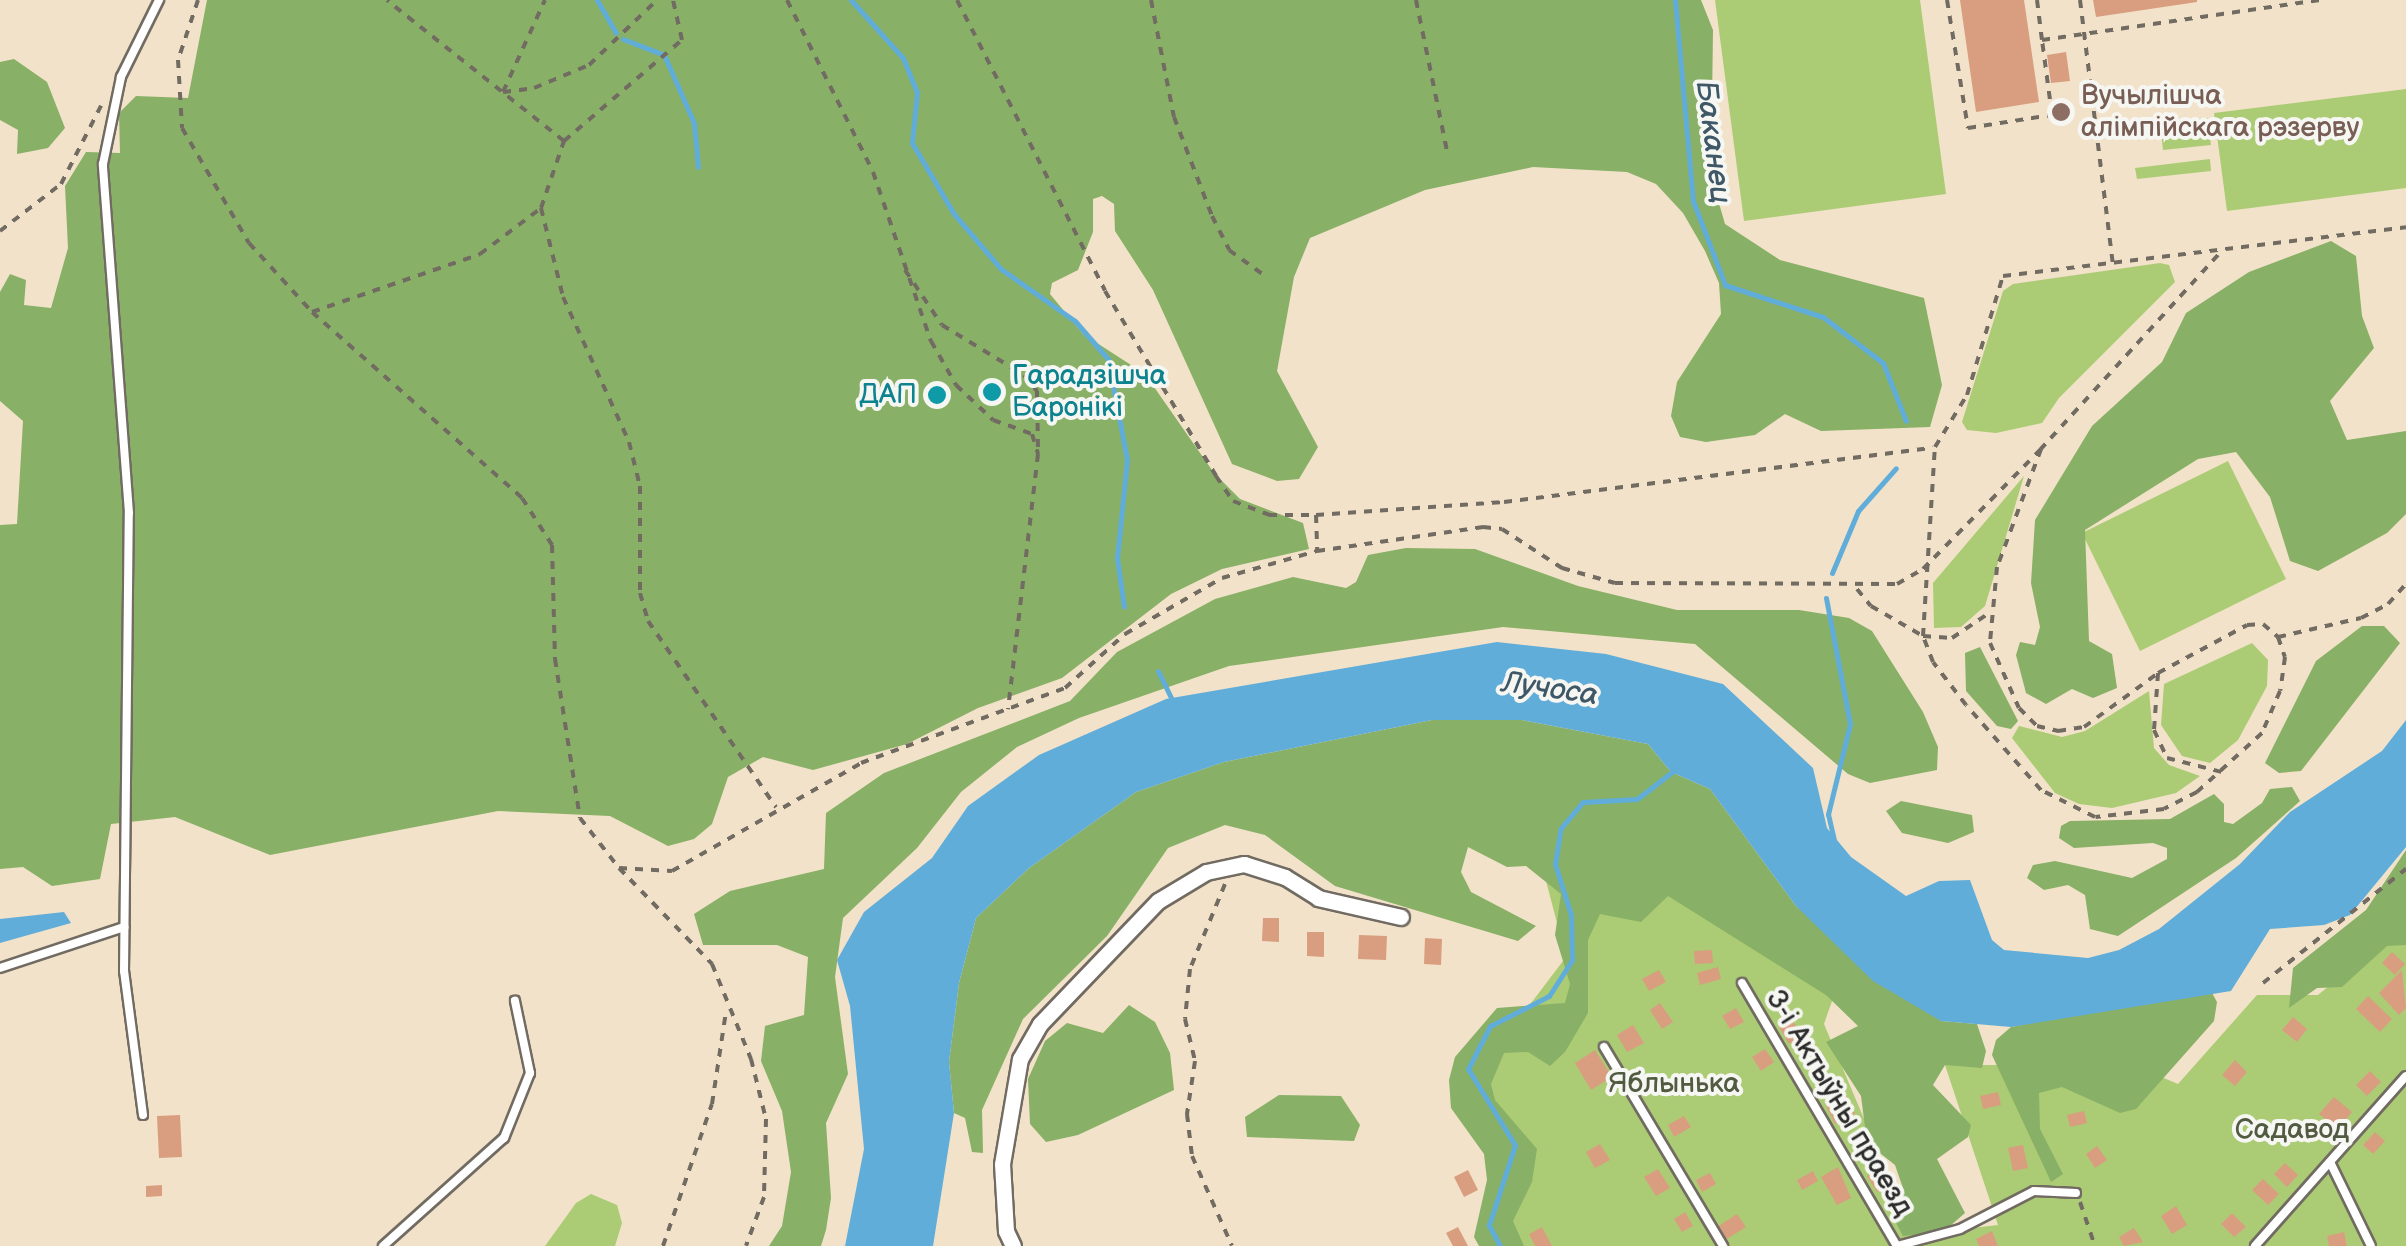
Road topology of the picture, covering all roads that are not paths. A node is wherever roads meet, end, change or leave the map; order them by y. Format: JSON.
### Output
{"nodes":[{"id":1,"x":159,"y":0,"type":"edge"},
{"id":2,"x":1401,"y":917,"type":"dead end"},
{"id":3,"x":124,"y":926,"type":"junction"},
{"id":4,"x":0,"y":968,"type":"edge"},
{"id":5,"x":1742,"y":982,"type":"dead end"},
{"id":6,"x":515,"y":1001,"type":"dead end"},
{"id":7,"x":1604,"y":1047,"type":"dead end"},
{"id":8,"x":2406,"y":1076,"type":"edge"},
{"id":9,"x":143,"y":1115,"type":"dead end"},
{"id":10,"x":2330,"y":1162,"type":"junction"},
{"id":11,"x":2076,"y":1193,"type":"road end"},
{"id":12,"x":384,"y":1246,"type":"edge"},
{"id":13,"x":1013,"y":1246,"type":"edge"},
{"id":14,"x":1723,"y":1246,"type":"edge"},
{"id":15,"x":1897,"y":1246,"type":"edge"},
{"id":16,"x":2256,"y":1246,"type":"edge"},
{"id":17,"x":2372,"y":1246,"type":"edge"}],
"edges":[{"from":1,"to":3,"type":"lane"},
{"from":2,"to":13,"type":"street"},
{"from":3,"to":4,"type":"lane"},
{"from":3,"to":9,"type":"lane"},
{"from":5,"to":15,"type":"lane","name":"3-і Актыўны праезд"},
{"from":6,"to":12,"type":"lane"},
{"from":7,"to":14,"type":"lane"},
{"from":8,"to":10,"type":"lane"},
{"from":10,"to":16,"type":"lane"},
{"from":10,"to":17,"type":"lane"},
{"from":11,"to":15,"type":"lane","name":"3-і Актыўны праезд"}]}
